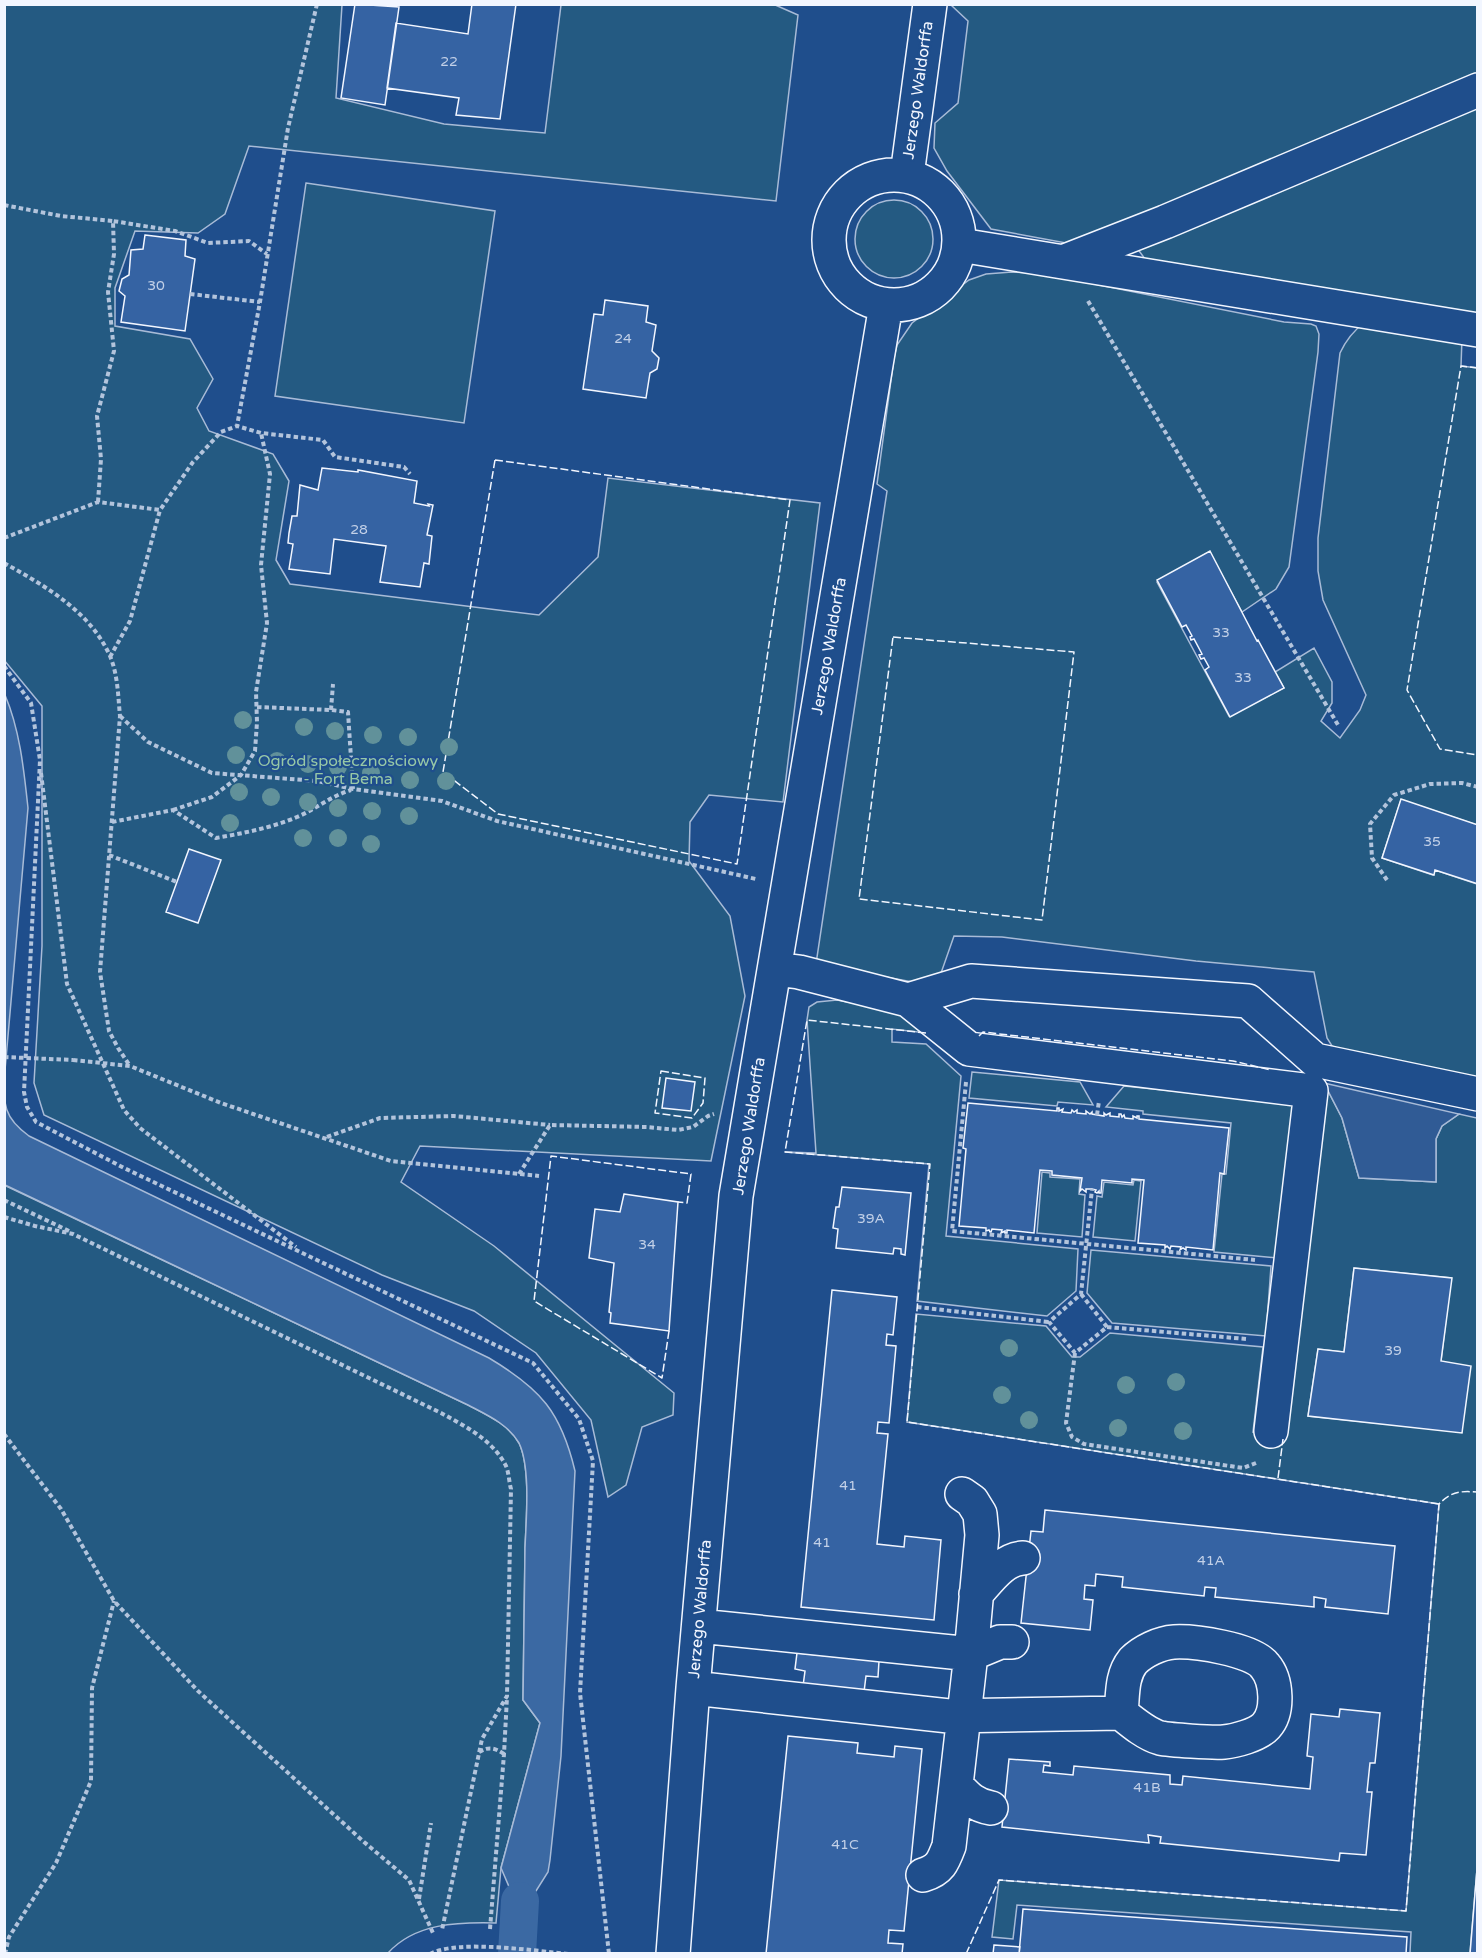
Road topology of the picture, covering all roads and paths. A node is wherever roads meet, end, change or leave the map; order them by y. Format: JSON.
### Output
{"nodes":[{"id":1,"x":317,"y":4,"type":"edge"},
{"id":2,"x":930,"y":4,"type":"edge"},
{"id":3,"x":1478,"y":90,"type":"edge"},
{"id":4,"x":907,"y":176,"type":"junction"},
{"id":5,"x":4,"y":205,"type":"edge"},
{"id":6,"x":114,"y":221,"type":"junction"},
{"id":7,"x":960,"y":244,"type":"junction"},
{"id":8,"x":267,"y":254,"type":"junction"},
{"id":9,"x":1065,"y":261,"type":"junction"},
{"id":10,"x":190,"y":294,"type":"dead end"},
{"id":11,"x":260,"y":302,"type":"junction"},
{"id":12,"x":886,"y":306,"type":"junction"},
{"id":13,"x":1478,"y":330,"type":"edge"},
{"id":14,"x":237,"y":426,"type":"junction"},
{"id":15,"x":261,"y":433,"type":"junction"},
{"id":16,"x":410,"y":474,"type":"dead end"},
{"id":17,"x":98,"y":502,"type":"junction"},
{"id":18,"x":160,"y":510,"type":"junction"},
{"id":19,"x":4,"y":538,"type":"edge"},
{"id":20,"x":4,"y":563,"type":"edge"},
{"id":21,"x":110,"y":657,"type":"junction"},
{"id":22,"x":4,"y":666,"type":"edge"},
{"id":23,"x":333,"y":684,"type":"dead end"},
{"id":24,"x":256,"y":707,"type":"junction"},
{"id":25,"x":331,"y":710,"type":"junction"},
{"id":26,"x":120,"y":716,"type":"junction"},
{"id":27,"x":1338,"y":725,"type":"dead end"},
{"id":28,"x":40,"y":760,"type":"junction"},
{"id":29,"x":241,"y":775,"type":"junction"},
{"id":30,"x":1478,"y":787,"type":"edge"},
{"id":31,"x":353,"y":789,"type":"junction"},
{"id":32,"x":173,"y":810,"type":"junction"},
{"id":33,"x":112,"y":822,"type":"junction"},
{"id":34,"x":109,"y":855,"type":"junction"},
{"id":35,"x":1387,"y":880,"type":"dead end"},
{"id":36,"x":177,"y":882,"type":"dead end"},
{"id":37,"x":789,"y":885,"type":"junction"},
{"id":38,"x":775,"y":969,"type":"junction"},
{"id":39,"x":908,"y":1000,"type":"junction"},
{"id":40,"x":4,"y":1057,"type":"edge"},
{"id":41,"x":103,"y":1063,"type":"junction"},
{"id":42,"x":130,"y":1066,"type":"junction"},
{"id":43,"x":967,"y":1072,"type":"dead end"},
{"id":44,"x":1478,"y":1094,"type":"edge"},
{"id":45,"x":750,"y":1115,"type":"junction"},
{"id":46,"x":550,"y":1125,"type":"junction"},
{"id":47,"x":327,"y":1137,"type":"junction"},
{"id":48,"x":519,"y":1174,"type":"junction"},
{"id":49,"x":539,"y":1176,"type":"dead end"},
{"id":50,"x":1092,"y":1189,"type":"dead end"},
{"id":51,"x":4,"y":1200,"type":"edge"},
{"id":52,"x":4,"y":1216,"type":"edge"},
{"id":53,"x":73,"y":1234,"type":"junction"},
{"id":54,"x":1087,"y":1243,"type":"junction"},
{"id":55,"x":304,"y":1254,"type":"junction"},
{"id":56,"x":1291,"y":1264,"type":"junction"},
{"id":57,"x":1081,"y":1294,"type":"junction"},
{"id":58,"x":917,"y":1306,"type":"dead end"},
{"id":59,"x":1049,"y":1322,"type":"junction"},
{"id":60,"x":1107,"y":1327,"type":"junction"},
{"id":61,"x":1282,"y":1342,"type":"junction"},
{"id":62,"x":1075,"y":1353,"type":"junction"},
{"id":63,"x":1272,"y":1431,"type":"joint"},
{"id":64,"x":4,"y":1434,"type":"edge"},
{"id":65,"x":962,"y":1494,"type":"dead end"},
{"id":66,"x":1023,"y":1558,"type":"dead end"},
{"id":67,"x":976,"y":1594,"type":"junction"},
{"id":68,"x":114,"y":1601,"type":"junction"},
{"id":69,"x":699,"y":1626,"type":"junction"},
{"id":70,"x":1012,"y":1642,"type":"dead end"},
{"id":71,"x":971,"y":1654,"type":"junction"},
{"id":72,"x":693,"y":1688,"type":"junction"},
{"id":73,"x":507,"y":1696,"type":"junction"},
{"id":74,"x":1121,"y":1713,"type":"junction"},
{"id":75,"x":964,"y":1716,"type":"junction"},
{"id":76,"x":479,"y":1753,"type":"junction"},
{"id":77,"x":504,"y":1754,"type":"junction"},
{"id":78,"x":956,"y":1785,"type":"junction"},
{"id":79,"x":991,"y":1808,"type":"dead end"},
{"id":80,"x":431,"y":1822,"type":"dead end"},
{"id":81,"x":922,"y":1875,"type":"dead end"},
{"id":82,"x":419,"y":1901,"type":"junction"},
{"id":83,"x":490,"y":1929,"type":"dead end"},
{"id":84,"x":442,"y":1930,"type":"dead end"},
{"id":85,"x":433,"y":1933,"type":"dead end"},
{"id":86,"x":5,"y":1953,"type":"edge"},
{"id":87,"x":430,"y":1953,"type":"edge"},
{"id":88,"x":569,"y":1953,"type":"edge"},
{"id":89,"x":609,"y":1953,"type":"edge"},
{"id":90,"x":673,"y":1953,"type":"edge"}],
"edges":[{"from":1,"to":8,"type":"path"},
{"from":2,"to":4,"type":"street","name":"Jerzego Waldorffa"},
{"from":3,"to":9,"type":"street"},
{"from":4,"to":7,"type":"street"},
{"from":4,"to":12,"type":"street"},
{"from":5,"to":6,"type":"path"},
{"from":6,"to":8,"type":"path"},
{"from":6,"to":17,"type":"path"},
{"from":7,"to":9,"type":"street"},
{"from":7,"to":12,"type":"street"},
{"from":8,"to":11,"type":"path"},
{"from":9,"to":13,"type":"street"},
{"from":9,"to":27,"type":"path"},
{"from":10,"to":11,"type":"path"},
{"from":11,"to":14,"type":"path"},
{"from":12,"to":37,"type":"street","name":"Jerzego Waldorffa"},
{"from":14,"to":15,"type":"path"},
{"from":14,"to":18,"type":"path"},
{"from":15,"to":16,"type":"path"},
{"from":15,"to":24,"type":"path"},
{"from":17,"to":18,"type":"path"},
{"from":17,"to":19,"type":"path"},
{"from":18,"to":21,"type":"path"},
{"from":20,"to":21,"type":"path"},
{"from":21,"to":26,"type":"path"},
{"from":22,"to":28,"type":"path"},
{"from":23,"to":25,"type":"path"},
{"from":24,"to":25,"type":"path"},
{"from":24,"to":29,"type":"path"},
{"from":25,"to":31,"type":"path"},
{"from":26,"to":29,"type":"path"},
{"from":26,"to":33,"type":"path"},
{"from":28,"to":41,"type":"path"},
{"from":28,"to":55,"type":"path"},
{"from":29,"to":31,"type":"path"},
{"from":29,"to":32,"type":"path"},
{"from":30,"to":35,"type":"path"},
{"from":31,"to":32,"type":"path"},
{"from":31,"to":37,"type":"path"},
{"from":32,"to":33,"type":"path"},
{"from":33,"to":34,"type":"path"},
{"from":34,"to":36,"type":"path"},
{"from":34,"to":42,"type":"path"},
{"from":37,"to":38,"type":"street","name":"Jerzego Waldorffa"},
{"from":38,"to":39,"type":"street"},
{"from":38,"to":45,"type":"street","name":"Jerzego Waldorffa"},
{"from":39,"to":44,"type":"street"},
{"from":39,"to":56,"type":"street"},
{"from":40,"to":41,"type":"path","bridge":true},
{"from":41,"to":42,"type":"path"},
{"from":41,"to":55,"type":"path"},
{"from":42,"to":47,"type":"path"},
{"from":43,"to":54,"type":"path"},
{"from":45,"to":46,"type":"path"},
{"from":45,"to":69,"type":"street","name":"Jerzego Waldorffa"},
{"from":46,"to":47,"type":"path"},
{"from":46,"to":48,"type":"path"},
{"from":47,"to":48,"type":"path"},
{"from":48,"to":49,"type":"path"},
{"from":50,"to":54,"type":"path"},
{"from":51,"to":53,"type":"path"},
{"from":52,"to":53,"type":"path"},
{"from":53,"to":73,"type":"path"},
{"from":54,"to":56,"type":"path"},
{"from":54,"to":57,"type":"path"},
{"from":55,"to":89,"type":"path"},
{"from":56,"to":61,"type":"street"},
{"from":57,"to":59,"type":"path"},
{"from":57,"to":60,"type":"path"},
{"from":58,"to":59,"type":"path"},
{"from":59,"to":62,"type":"path"},
{"from":60,"to":61,"type":"path"},
{"from":60,"to":62,"type":"path"},
{"from":61,"to":63,"type":"street"},
{"from":62,"to":63,"type":"path"},
{"from":64,"to":68,"type":"path"},
{"from":65,"to":67,"type":"street"},
{"from":66,"to":67,"type":"street"},
{"from":67,"to":71,"type":"street"},
{"from":68,"to":82,"type":"path"},
{"from":68,"to":86,"type":"path"},
{"from":69,"to":71,"type":"street"},
{"from":69,"to":72,"type":"street","name":"Jerzego Waldorffa"},
{"from":70,"to":71,"type":"street"},
{"from":71,"to":75,"type":"street"},
{"from":72,"to":75,"type":"street"},
{"from":72,"to":90,"type":"street","name":"Jerzego Waldorffa"},
{"from":73,"to":76,"type":"path"},
{"from":73,"to":77,"type":"path"},
{"from":74,"to":74,"type":"street"},
{"from":74,"to":75,"type":"street"},
{"from":75,"to":78,"type":"street"},
{"from":76,"to":77,"type":"path"},
{"from":76,"to":84,"type":"path"},
{"from":77,"to":83,"type":"path"},
{"from":78,"to":79,"type":"street"},
{"from":78,"to":81,"type":"street"},
{"from":80,"to":82,"type":"path"},
{"from":82,"to":85,"type":"path"},
{"from":87,"to":88,"type":"path"}]}
